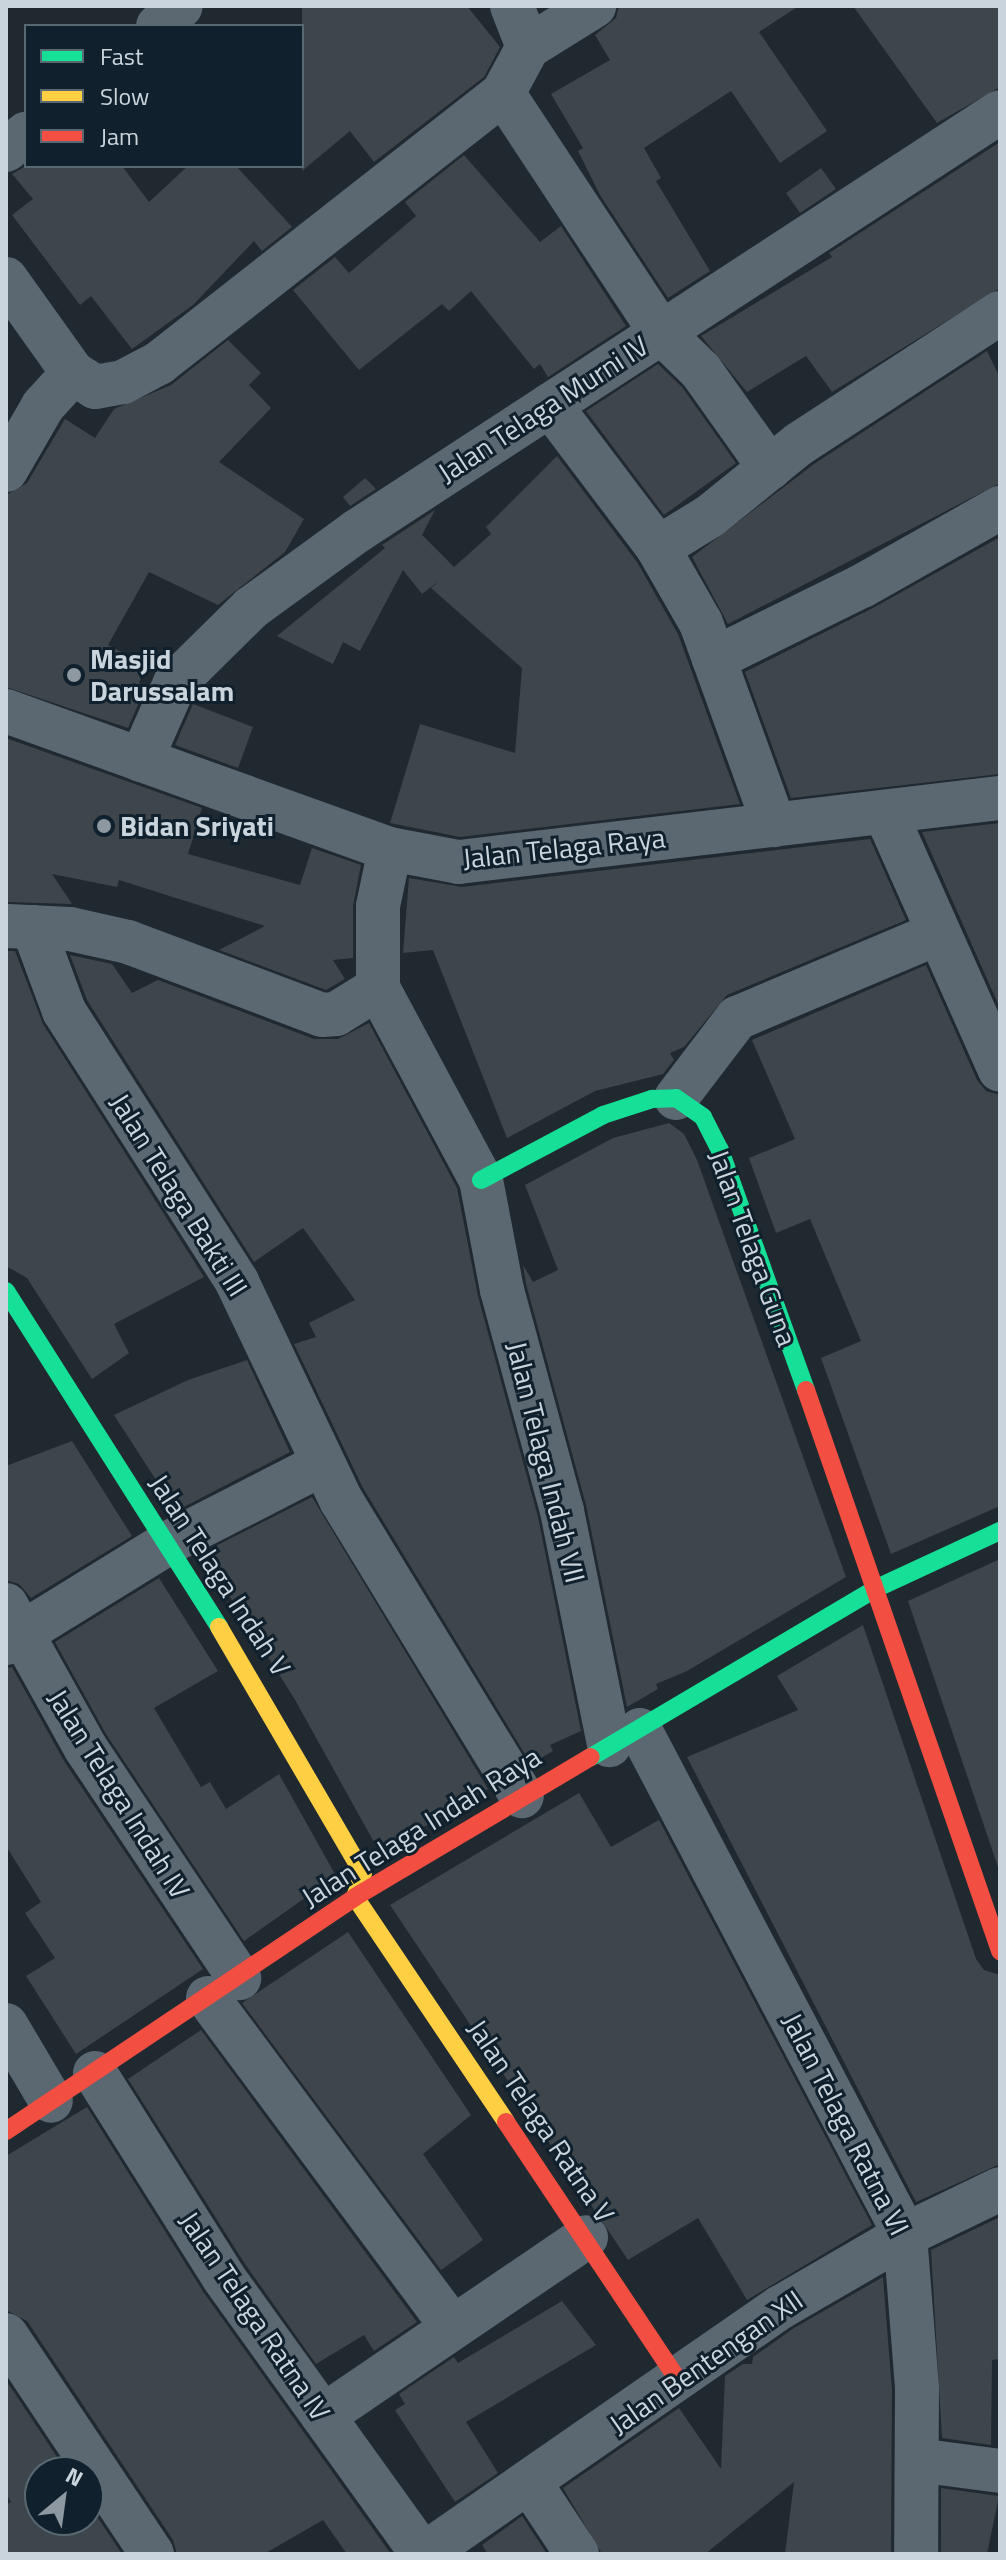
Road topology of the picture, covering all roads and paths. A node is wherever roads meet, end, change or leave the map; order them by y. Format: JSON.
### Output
{"nodes":[{"id":1,"x":181,"y":6,"type":"edge"},
{"id":2,"x":512,"y":6,"type":"edge"},
{"id":3,"x":594,"y":6,"type":"edge"},
{"id":4,"x":160,"y":24,"type":"edge"},
{"id":5,"x":528,"y":47,"type":"junction"},
{"id":6,"x":503,"y":93,"type":"junction"},
{"id":7,"x":1000,"y":112,"type":"edge"},
{"id":8,"x":6,"y":279,"type":"edge"},
{"id":9,"x":1000,"y":313,"type":"edge"},
{"id":10,"x":660,"y":331,"type":"junction"},
{"id":11,"x":73,"y":373,"type":"junction"},
{"id":12,"x":550,"y":405,"type":"junction"},
{"id":13,"x":770,"y":468,"type":"junction"},
{"id":14,"x":6,"y":470,"type":"edge"},
{"id":15,"x":1000,"y":508,"type":"edge"},
{"id":16,"x":658,"y":548,"type":"junction"},
{"id":17,"x":714,"y":659,"type":"junction"},
{"id":18,"x":6,"y":711,"type":"edge"},
{"id":19,"x":141,"y":760,"type":"junction"},
{"id":20,"x":1000,"y":798,"type":"edge"},
{"id":21,"x":886,"y":814,"type":"junction"},
{"id":22,"x":774,"y":825,"type":"junction"},
{"id":23,"x":390,"y":849,"type":"junction"},
{"id":24,"x":20,"y":926,"type":"edge"},
{"id":25,"x":938,"y":933,"type":"junction"},
{"id":26,"x":378,"y":988,"type":"junction"},
{"id":27,"x":988,"y":1017,"type":"edge"},
{"id":28,"x":1000,"y":1070,"type":"edge"},
{"id":29,"x":676,"y":1098,"type":"junction"},
{"id":30,"x":481,"y":1180,"type":"junction"},
{"id":31,"x":6,"y":1291,"type":"edge"},
{"id":32,"x":322,"y":1464,"type":"junction"},
{"id":33,"x":1000,"y":1531,"type":"edge"},
{"id":34,"x":166,"y":1544,"type":"junction"},
{"id":35,"x":877,"y":1588,"type":"junction"},
{"id":36,"x":11,"y":1627,"type":"edge"},
{"id":37,"x":624,"y":1738,"type":"junction"},
{"id":38,"x":522,"y":1796,"type":"junction"},
{"id":39,"x":355,"y":1897,"type":"junction"},
{"id":40,"x":1000,"y":1951,"type":"edge"},
{"id":41,"x":224,"y":1988,"type":"junction"},
{"id":42,"x":6,"y":2025,"type":"edge"},
{"id":43,"x":95,"y":2073,"type":"junction"},
{"id":44,"x":51,"y":2101,"type":"junction"},
{"id":45,"x":6,"y":2131,"type":"edge"},
{"id":46,"x":1000,"y":2189,"type":"edge"},
{"id":47,"x":905,"y":2235,"type":"junction"},
{"id":48,"x":586,"y":2237,"type":"junction"},
{"id":49,"x":452,"y":2327,"type":"junction"},
{"id":50,"x":6,"y":2335,"type":"edge"},
{"id":51,"x":678,"y":2380,"type":"junction"},
{"id":52,"x":323,"y":2416,"type":"junction"},
{"id":53,"x":917,"y":2460,"type":"junction"},
{"id":54,"x":1000,"y":2471,"type":"edge"},
{"id":55,"x":530,"y":2483,"type":"junction"},
{"id":56,"x":152,"y":2554,"type":"edge"},
{"id":57,"x":423,"y":2554,"type":"edge"},
{"id":58,"x":577,"y":2554,"type":"edge"},
{"id":59,"x":916,"y":2554,"type":"edge"}],
"edges":[{"from":1,"to":4,"type":"street"},
{"from":2,"to":5,"type":"street"},
{"from":3,"to":5,"type":"street"},
{"from":5,"to":6,"type":"street"},
{"from":6,"to":10,"type":"street"},
{"from":6,"to":11,"type":"street"},
{"from":7,"to":10,"type":"street","name":"Jalan Telaga Murni IV"},
{"from":8,"to":11,"type":"street"},
{"from":9,"to":13,"type":"street"},
{"from":10,"to":12,"type":"street","name":"Jalan Telaga Murni IV"},
{"from":10,"to":13,"type":"street"},
{"from":11,"to":14,"type":"street"},
{"from":12,"to":16,"type":"street"},
{"from":12,"to":19,"type":"street","name":"Jalan Telaga Murni IV"},
{"from":13,"to":16,"type":"street"},
{"from":15,"to":17,"type":"street"},
{"from":16,"to":17,"type":"street"},
{"from":17,"to":22,"type":"street"},
{"from":18,"to":19,"type":"street","name":"Jalan Telaga Raya"},
{"from":19,"to":23,"type":"street","name":"Jalan Telaga Raya"},
{"from":20,"to":21,"type":"street","name":"Jalan Telaga Raya"},
{"from":21,"to":22,"type":"street","name":"Jalan Telaga Raya"},
{"from":21,"to":25,"type":"street"},
{"from":22,"to":23,"type":"street","name":"Jalan Telaga Raya"},
{"from":23,"to":26,"type":"street"},
{"from":24,"to":26,"type":"street"},
{"from":24,"to":32,"type":"street","name":"Jalan Telaga Bakti III"},
{"from":25,"to":27,"type":"street"},
{"from":25,"to":29,"type":"street"},
{"from":26,"to":30,"type":"street"},
{"from":27,"to":28,"type":"street"},
{"from":29,"to":30,"type":"street"},
{"from":29,"to":35,"type":"street","name":"Jalan Telaga Guna"},
{"from":30,"to":37,"type":"street","name":"Jalan Telaga Indah VII"},
{"from":31,"to":34,"type":"street","name":"Jalan Telaga Indah V"},
{"from":32,"to":34,"type":"street"},
{"from":32,"to":38,"type":"street","name":"Jalan Telaga Bakti III"},
{"from":33,"to":35,"type":"street","name":"Jalan Telaga Indah Raya"},
{"from":34,"to":36,"type":"street"},
{"from":34,"to":39,"type":"street","name":"Jalan Telaga Indah V"},
{"from":35,"to":37,"type":"street","name":"Jalan Telaga Indah Raya"},
{"from":35,"to":40,"type":"street","name":"Jalan Telaga Guna"},
{"from":36,"to":41,"type":"street","name":"Jalan Telaga Indah IV"},
{"from":37,"to":38,"type":"street","name":"Jalan Telaga Indah Raya"},
{"from":37,"to":47,"type":"street","name":"Jalan Telaga Ratna VI"},
{"from":38,"to":39,"type":"street","name":"Jalan Telaga Indah Raya"},
{"from":39,"to":41,"type":"street","name":"Jalan Telaga Indah Raya"},
{"from":39,"to":48,"type":"street","name":"Jalan Telaga Ratna V"},
{"from":41,"to":43,"type":"street","name":"Jalan Telaga Indah Raya"},
{"from":41,"to":49,"type":"street","name":"Jalan Telaga Indah IV"},
{"from":42,"to":44,"type":"street"},
{"from":43,"to":44,"type":"street","name":"Jalan Telaga Indah Raya"},
{"from":43,"to":52,"type":"street","name":"Jalan Telaga Ratna IV"},
{"from":44,"to":45,"type":"street","name":"Jalan Telaga Indah Raya"},
{"from":46,"to":47,"type":"street","name":"Jalan Bentengan XII"},
{"from":47,"to":51,"type":"street","name":"Jalan Bentengan XII"},
{"from":47,"to":53,"type":"street","name":"Jalan Telaga Ratna VI"},
{"from":48,"to":49,"type":"street"},
{"from":48,"to":51,"type":"street","name":"Jalan Telaga Ratna V"},
{"from":49,"to":52,"type":"street"},
{"from":50,"to":56,"type":"street"},
{"from":51,"to":55,"type":"street","name":"Jalan Bentengan XII"},
{"from":52,"to":57,"type":"street","name":"Jalan Telaga Ratna IV"},
{"from":53,"to":54,"type":"street"},
{"from":53,"to":59,"type":"street","name":"Jalan Telaga Ratna VI"},
{"from":55,"to":57,"type":"street","name":"Jalan Bentengan XII"},
{"from":55,"to":58,"type":"street"}]}
